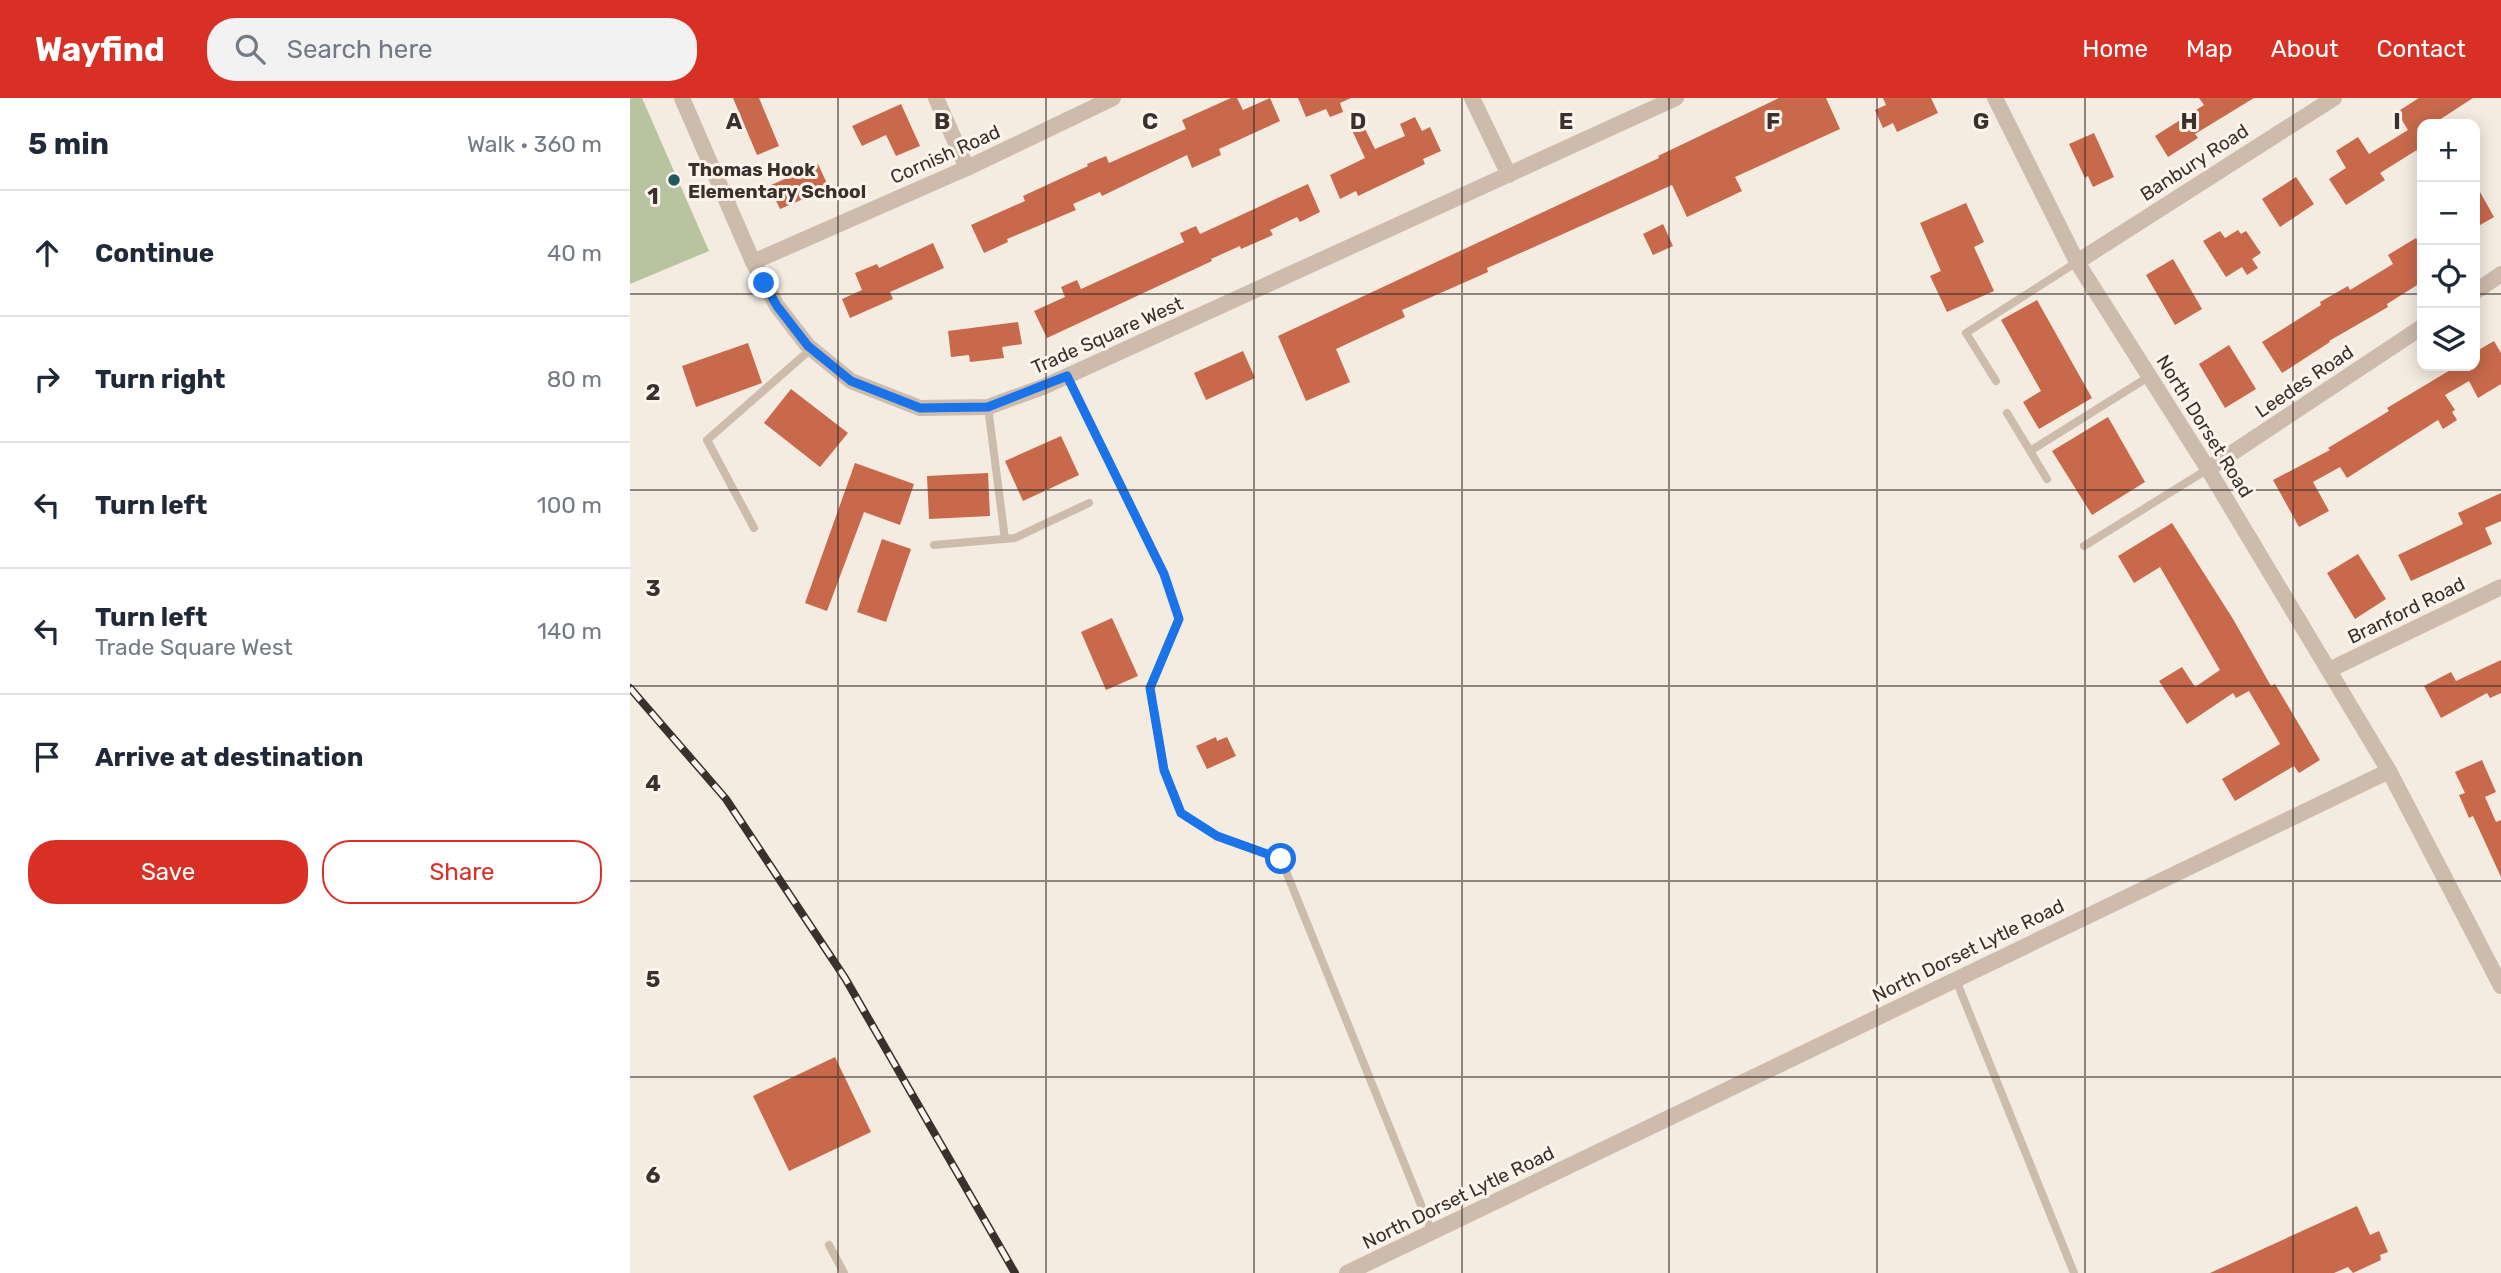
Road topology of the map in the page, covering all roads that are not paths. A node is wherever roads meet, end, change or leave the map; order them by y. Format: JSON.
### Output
{"nodes":[{"id":1,"x":682,"y":98,"type":"edge"},
{"id":2,"x":936,"y":98,"type":"edge"},
{"id":3,"x":1114,"y":98,"type":"edge"},
{"id":4,"x":1472,"y":98,"type":"edge"},
{"id":5,"x":1676,"y":98,"type":"edge"},
{"id":6,"x":1994,"y":98,"type":"edge"},
{"id":7,"x":2334,"y":98,"type":"edge"},
{"id":8,"x":967,"y":168,"type":"junction"},
{"id":9,"x":1509,"y":175,"type":"junction"},
{"id":10,"x":753,"y":262,"type":"junction"},
{"id":11,"x":2077,"y":262,"type":"junction"},
{"id":12,"x":2501,"y":274,"type":"edge"},
{"id":13,"x":2480,"y":289,"type":"edge"},
{"id":14,"x":2417,"y":330,"type":"edge"},
{"id":15,"x":811,"y":349,"type":"junction"},
{"id":16,"x":1067,"y":376,"type":"junction"},
{"id":17,"x":2150,"y":376,"type":"junction"},
{"id":18,"x":1996,"y":381,"type":"dead end"},
{"id":19,"x":988,"y":407,"type":"junction"},
{"id":20,"x":2007,"y":413,"type":"dead end"},
{"id":21,"x":2030,"y":451,"type":"junction"},
{"id":22,"x":2208,"y":470,"type":"junction"},
{"id":23,"x":2047,"y":479,"type":"dead end"},
{"id":24,"x":1089,"y":503,"type":"dead end"},
{"id":25,"x":754,"y":528,"type":"dead end"},
{"id":26,"x":1005,"y":539,"type":"junction"},
{"id":27,"x":934,"y":545,"type":"dead end"},
{"id":28,"x":2084,"y":547,"type":"dead end"},
{"id":29,"x":2501,"y":587,"type":"edge"},
{"id":30,"x":2329,"y":670,"type":"junction"},
{"id":31,"x":2389,"y":771,"type":"junction"},
{"id":32,"x":1956,"y":980,"type":"junction"},
{"id":33,"x":2501,"y":986,"type":"edge"},
{"id":34,"x":1432,"y":1232,"type":"junction"},
{"id":35,"x":829,"y":1245,"type":"dead end"},
{"id":36,"x":844,"y":1273,"type":"edge"},
{"id":37,"x":1347,"y":1273,"type":"edge"},
{"id":38,"x":2074,"y":1273,"type":"edge"}],
"edges":[{"from":1,"to":10,"type":"street","name":"Trade Square West"},
{"from":2,"to":8,"type":"street"},
{"from":3,"to":8,"type":"street","name":"Cornish Road"},
{"from":4,"to":9,"type":"street"},
{"from":5,"to":9,"type":"street","name":"Trade Square West"},
{"from":6,"to":11,"type":"street","name":"North Dorset Road"},
{"from":7,"to":11,"type":"street","name":"Banbury Road"},
{"from":8,"to":10,"type":"street","name":"Cornish Road"},
{"from":9,"to":16,"type":"street","name":"Trade Square West"},
{"from":10,"to":15,"type":"street","name":"Trade Square West"},
{"from":11,"to":17,"type":"street","name":"North Dorset Road"},
{"from":11,"to":18,"type":"lane"},
{"from":12,"to":13,"type":"street"},
{"from":14,"to":22,"type":"street","name":"Leedes Road"},
{"from":15,"to":19,"type":"street","name":"Trade Square West"},
{"from":15,"to":25,"type":"lane"},
{"from":16,"to":19,"type":"street","name":"Trade Square West"},
{"from":16,"to":34,"type":"lane"},
{"from":17,"to":21,"type":"lane"},
{"from":17,"to":22,"type":"street","name":"North Dorset Road"},
{"from":19,"to":26,"type":"lane"},
{"from":20,"to":21,"type":"lane"},
{"from":21,"to":23,"type":"lane"},
{"from":22,"to":28,"type":"lane"},
{"from":22,"to":30,"type":"street","name":"North Dorset Road"},
{"from":24,"to":26,"type":"lane"},
{"from":26,"to":27,"type":"lane"},
{"from":29,"to":30,"type":"street","name":"Branford Road"},
{"from":30,"to":31,"type":"street","name":"North Dorset Road"},
{"from":31,"to":32,"type":"street","name":"North Dorset Lytle Road"},
{"from":31,"to":33,"type":"street"},
{"from":32,"to":34,"type":"street","name":"North Dorset Lytle Road"},
{"from":32,"to":38,"type":"lane"},
{"from":34,"to":37,"type":"street","name":"North Dorset Lytle Road"},
{"from":35,"to":36,"type":"lane"}]}
